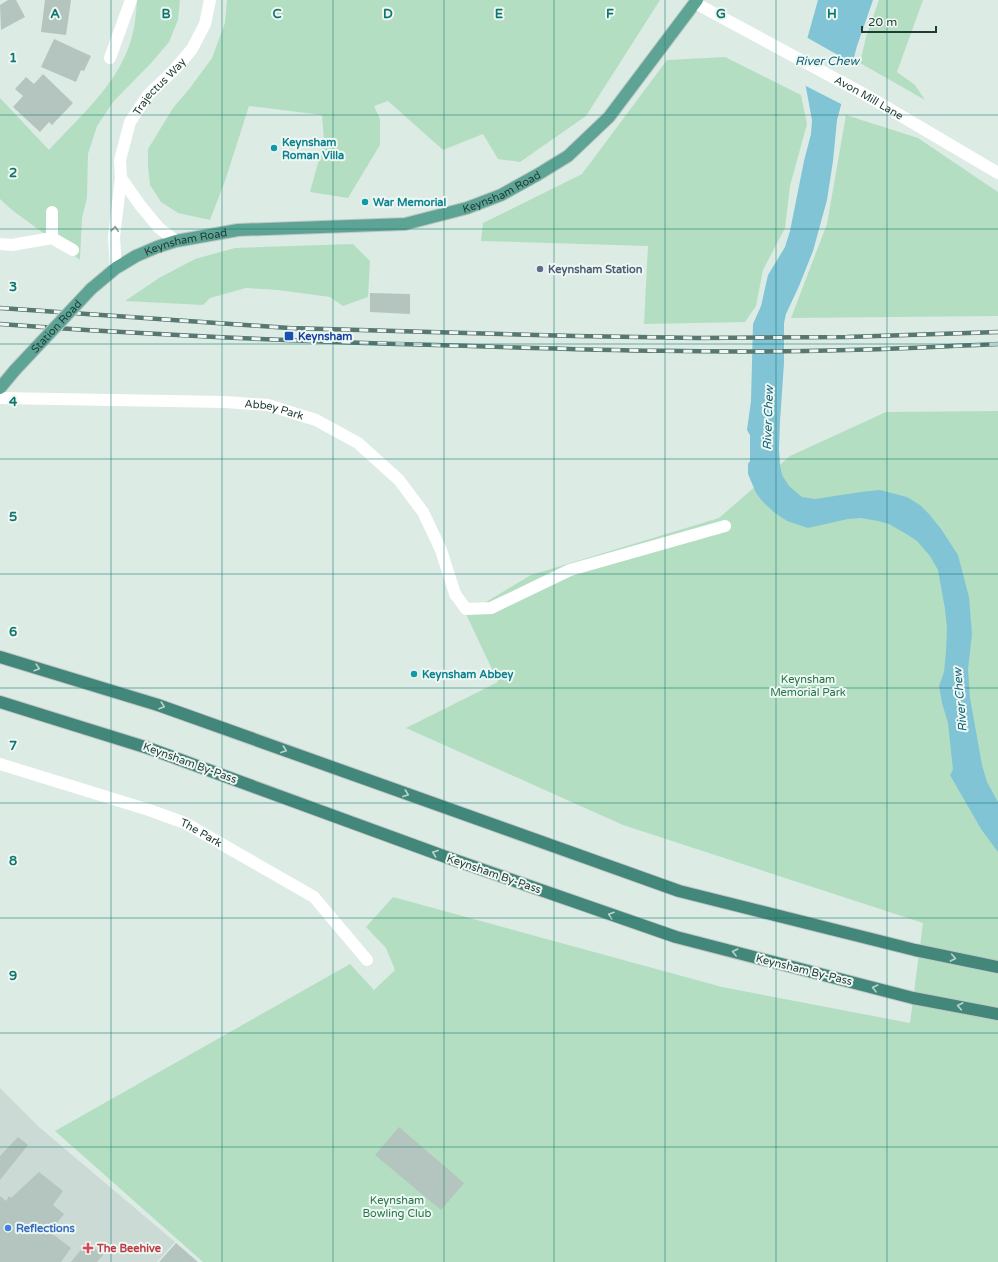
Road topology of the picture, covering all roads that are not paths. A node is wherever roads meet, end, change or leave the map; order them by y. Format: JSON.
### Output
{"nodes":[{"id":1,"x":131,"y":0,"type":"edge"},
{"id":2,"x":210,"y":0,"type":"edge"},
{"id":3,"x":696,"y":2,"type":"edge"},
{"id":4,"x":110,"y":58,"type":"dead end"},
{"id":5,"x":998,"y":174,"type":"edge"},
{"id":6,"x":121,"y":178,"type":"junction"},
{"id":7,"x":52,"y":212,"type":"dead end"},
{"id":8,"x":52,"y":238,"type":"junction"},
{"id":9,"x":176,"y":241,"type":"junction"},
{"id":10,"x":0,"y":244,"type":"edge"},
{"id":11,"x":73,"y":250,"type":"dead end"},
{"id":12,"x":116,"y":268,"type":"junction"},
{"id":13,"x":0,"y":388,"type":"edge"},
{"id":14,"x":0,"y":398,"type":"edge"},
{"id":15,"x":725,"y":526,"type":"dead end"},
{"id":16,"x":0,"y":657,"type":"edge"},
{"id":17,"x":0,"y":702,"type":"edge"},
{"id":18,"x":0,"y":764,"type":"edge"},
{"id":19,"x":367,"y":960,"type":"dead end"},
{"id":20,"x":998,"y":967,"type":"edge"},
{"id":21,"x":998,"y":1014,"type":"edge"}],
"edges":[{"from":1,"to":4,"type":"street"},
{"from":2,"to":6,"type":"street","name":"Trajectus Way"},
{"from":3,"to":5,"type":"street","name":"Avon Mill Lane"},
{"from":3,"to":9,"type":"main road","name":"Keynsham Road"},
{"from":6,"to":9,"type":"street"},
{"from":12,"to":6,"type":"street","name":"Trajectus Way","one_way":true},
{"from":7,"to":8,"type":"street"},
{"from":8,"to":10,"type":"street"},
{"from":8,"to":11,"type":"street"},
{"from":9,"to":12,"type":"main road","name":"Keynsham Road"},
{"from":12,"to":13,"type":"main road","name":"Station Road","bridge":true},
{"from":14,"to":15,"type":"street","name":"Abbey Park"},
{"from":16,"to":20,"type":"highway","one_way":true},
{"from":21,"to":17,"type":"highway","name":"Keynsham By-Pass","one_way":true},
{"from":18,"to":19,"type":"street","name":"The Park"}]}
